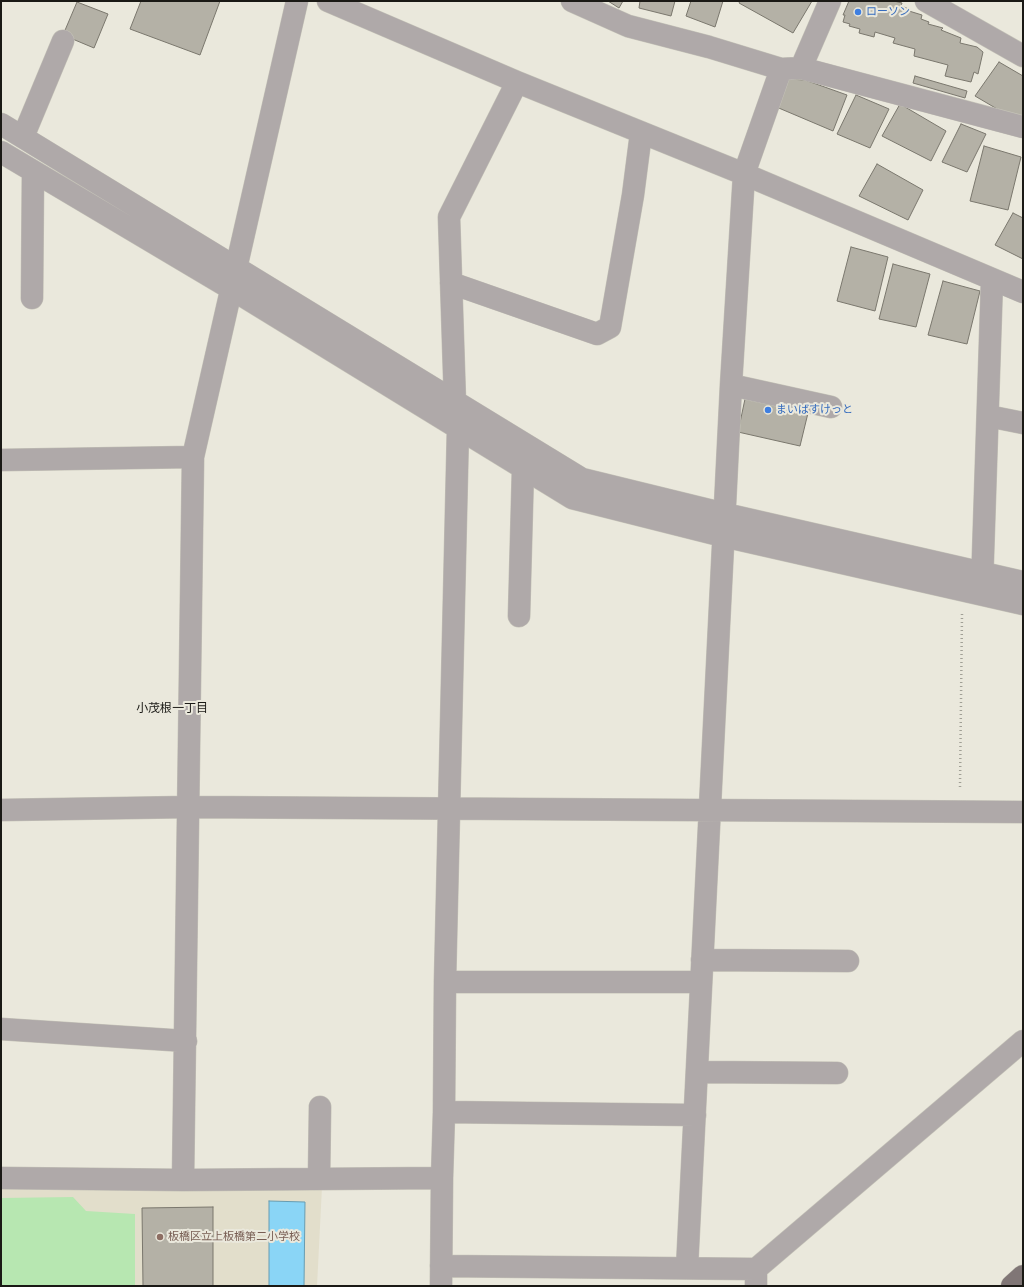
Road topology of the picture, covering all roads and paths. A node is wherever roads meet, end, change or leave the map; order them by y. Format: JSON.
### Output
{"nodes":[{"id":1,"x":297,"y":1,"type":"edge"},
{"id":2,"x":328,"y":1,"type":"edge"},
{"id":3,"x":572,"y":1,"type":"edge"},
{"id":4,"x":830,"y":1,"type":"edge"},
{"id":5,"x":926,"y":1,"type":"edge"},
{"id":6,"x":63,"y":41,"type":"dead end"},
{"id":7,"x":1023,"y":56,"type":"edge"},
{"id":8,"x":791,"y":68,"type":"junction"},
{"id":9,"x":517,"y":82,"type":"junction"},
{"id":10,"x":1,"y":124,"type":"edge"},
{"id":11,"x":1023,"y":127,"type":"edge"},
{"id":12,"x":640,"y":132,"type":"junction"},
{"id":13,"x":23,"y":137,"type":"junction"},
{"id":14,"x":1,"y":152,"type":"edge"},
{"id":15,"x":33,"y":171,"type":"junction"},
{"id":16,"x":744,"y":174,"type":"junction"},
{"id":17,"x":236,"y":266,"type":"junction"},
{"id":18,"x":992,"y":280,"type":"junction"},
{"id":19,"x":451,"y":283,"type":"junction"},
{"id":20,"x":230,"y":288,"type":"junction"},
{"id":21,"x":1023,"y":292,"type":"edge"},
{"id":22,"x":32,"y":298,"type":"dead end"},
{"id":23,"x":731,"y":385,"type":"junction"},
{"id":24,"x":456,"y":403,"type":"junction"},
{"id":25,"x":831,"y":407,"type":"dead end"},
{"id":26,"x":988,"y":416,"type":"junction"},
{"id":27,"x":1023,"y":423,"type":"edge"},
{"id":28,"x":458,"y":428,"type":"junction"},
{"id":29,"x":192,"y":457,"type":"junction"},
{"id":30,"x":1,"y":460,"type":"edge"},
{"id":31,"x":524,"y":468,"type":"junction"},
{"id":32,"x":725,"y":514,"type":"junction"},
{"id":33,"x":724,"y":536,"type":"junction"},
{"id":34,"x":983,"y":572,"type":"junction"},
{"id":35,"x":1023,"y":582,"type":"edge"},
{"id":36,"x":972,"y":592,"type":"junction"},
{"id":37,"x":1023,"y":604,"type":"edge"},
{"id":38,"x":519,"y":616,"type":"dead end"},
{"id":39,"x":189,"y":808,"type":"junction"},
{"id":40,"x":449,"y":808,"type":"junction"},
{"id":41,"x":1,"y":810,"type":"edge"},
{"id":42,"x":709,"y":810,"type":"junction"},
{"id":43,"x":960,"y":812,"type":"junction"},
{"id":44,"x":1023,"y":812,"type":"edge"},
{"id":45,"x":702,"y":960,"type":"junction"},
{"id":46,"x":848,"y":961,"type":"dead end"},
{"id":47,"x":445,"y":982,"type":"junction"},
{"id":48,"x":701,"y":982,"type":"junction"},
{"id":49,"x":1,"y":1028,"type":"edge"},
{"id":50,"x":186,"y":1041,"type":"junction"},
{"id":51,"x":1023,"y":1041,"type":"edge"},
{"id":52,"x":697,"y":1072,"type":"junction"},
{"id":53,"x":837,"y":1073,"type":"dead end"},
{"id":54,"x":320,"y":1107,"type":"dead end"},
{"id":55,"x":444,"y":1112,"type":"junction"},
{"id":56,"x":695,"y":1115,"type":"junction"},
{"id":57,"x":1,"y":1178,"type":"edge"},
{"id":58,"x":319,"y":1178,"type":"junction"},
{"id":59,"x":442,"y":1178,"type":"junction"},
{"id":60,"x":183,"y":1180,"type":"junction"},
{"id":61,"x":687,"y":1268,"type":"junction"},
{"id":62,"x":441,"y":1276,"type":"edge"},
{"id":63,"x":1023,"y":1276,"type":"edge"},
{"id":64,"x":756,"y":1277,"type":"edge"},
{"id":65,"x":1012,"y":1286,"type":"edge"}],
"edges":[{"from":1,"to":17,"type":"street"},
{"from":2,"to":9,"type":"street"},
{"from":3,"to":8,"type":"street"},
{"from":4,"to":8,"type":"street"},
{"from":5,"to":7,"type":"street"},
{"from":6,"to":13,"type":"street"},
{"from":8,"to":11,"type":"street"},
{"from":8,"to":16,"type":"street"},
{"from":9,"to":12,"type":"street"},
{"from":9,"to":19,"type":"street"},
{"from":10,"to":13,"type":"street"},
{"from":12,"to":16,"type":"street"},
{"from":12,"to":19,"type":"street"},
{"from":13,"to":17,"type":"street"},
{"from":14,"to":15,"type":"street"},
{"from":15,"to":20,"type":"street"},
{"from":15,"to":22,"type":"street"},
{"from":16,"to":18,"type":"street"},
{"from":16,"to":23,"type":"street"},
{"from":17,"to":20,"type":"street"},
{"from":17,"to":24,"type":"street"},
{"from":18,"to":21,"type":"street"},
{"from":18,"to":26,"type":"street"},
{"from":19,"to":24,"type":"street"},
{"from":20,"to":28,"type":"street"},
{"from":20,"to":29,"type":"street"},
{"from":23,"to":25,"type":"street"},
{"from":23,"to":32,"type":"street"},
{"from":24,"to":28,"type":"street"},
{"from":24,"to":32,"type":"street"},
{"from":26,"to":27,"type":"street"},
{"from":26,"to":34,"type":"street"},
{"from":28,"to":31,"type":"street"},
{"from":28,"to":40,"type":"street"},
{"from":29,"to":30,"type":"street"},
{"from":29,"to":39,"type":"street"},
{"from":31,"to":33,"type":"street"},
{"from":31,"to":38,"type":"street"},
{"from":32,"to":33,"type":"street"},
{"from":32,"to":34,"type":"street"},
{"from":33,"to":36,"type":"street"},
{"from":33,"to":42,"type":"street"},
{"from":34,"to":35,"type":"street"},
{"from":34,"to":36,"type":"street"},
{"from":36,"to":37,"type":"street"},
{"from":36,"to":43,"type":"path"},
{"from":39,"to":40,"type":"street"},
{"from":39,"to":41,"type":"street"},
{"from":39,"to":50,"type":"street"},
{"from":40,"to":42,"type":"street"},
{"from":40,"to":47,"type":"street"},
{"from":42,"to":43,"type":"street"},
{"from":42,"to":45,"type":"street"},
{"from":43,"to":44,"type":"street"},
{"from":45,"to":46,"type":"street"},
{"from":45,"to":48,"type":"street"},
{"from":47,"to":48,"type":"street"},
{"from":47,"to":55,"type":"street"},
{"from":48,"to":52,"type":"street"},
{"from":49,"to":50,"type":"street"},
{"from":50,"to":60,"type":"street"},
{"from":51,"to":64,"type":"street"},
{"from":52,"to":53,"type":"street"},
{"from":52,"to":56,"type":"street"},
{"from":54,"to":58,"type":"street"},
{"from":55,"to":56,"type":"street"},
{"from":55,"to":59,"type":"street"},
{"from":56,"to":61,"type":"street"},
{"from":57,"to":60,"type":"street"},
{"from":58,"to":59,"type":"street"},
{"from":58,"to":60,"type":"street"},
{"from":59,"to":62,"type":"street"},
{"from":61,"to":62,"type":"street"},
{"from":61,"to":64,"type":"street"},
{"from":63,"to":65,"type":"main road"}]}
